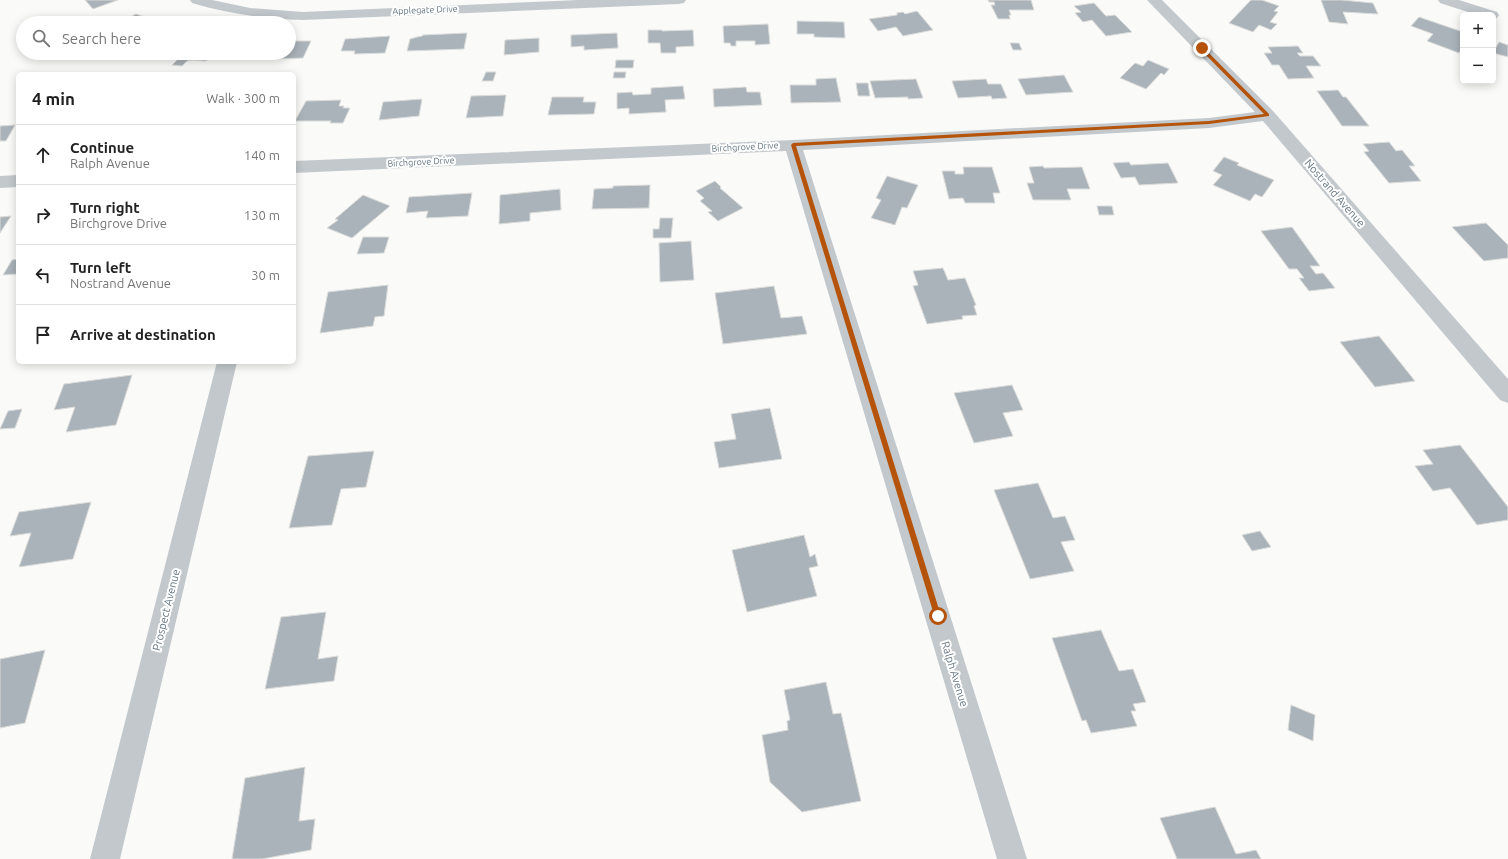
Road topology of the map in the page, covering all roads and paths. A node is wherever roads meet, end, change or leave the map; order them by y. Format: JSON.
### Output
{"nodes":[{"id":1,"x":198,"y":0,"type":"edge"},
{"id":2,"x":679,"y":0,"type":"edge"},
{"id":3,"x":1154,"y":0,"type":"edge"},
{"id":4,"x":1445,"y":0,"type":"edge"},
{"id":5,"x":1483,"y":12,"type":"edge"},
{"id":6,"x":1496,"y":16,"type":"edge"},
{"id":7,"x":1508,"y":20,"type":"edge"},
{"id":8,"x":1268,"y":115,"type":"junction"},
{"id":9,"x":793,"y":145,"type":"junction"},
{"id":10,"x":296,"y":167,"type":"edge"},
{"id":11,"x":16,"y":181,"type":"edge"},
{"id":12,"x":0,"y":182,"type":"edge"},
{"id":13,"x":227,"y":364,"type":"edge"},
{"id":14,"x":1508,"y":394,"type":"edge"},
{"id":15,"x":105,"y":859,"type":"edge"},
{"id":16,"x":1012,"y":859,"type":"edge"}],
"edges":[{"from":1,"to":2,"type":"street","name":"Applegate Drive"},
{"from":3,"to":8,"type":"street","name":"Nostrand Avenue"},
{"from":4,"to":5,"type":"street"},
{"from":6,"to":7,"type":"street"},
{"from":8,"to":9,"type":"street","name":"Birchgrove Drive"},
{"from":8,"to":14,"type":"street","name":"Nostrand Avenue"},
{"from":9,"to":10,"type":"street","name":"Birchgrove Drive"},
{"from":9,"to":16,"type":"street","name":"Ralph Avenue"},
{"from":11,"to":12,"type":"street"},
{"from":13,"to":15,"type":"street","name":"Prospect Avenue"}]}
